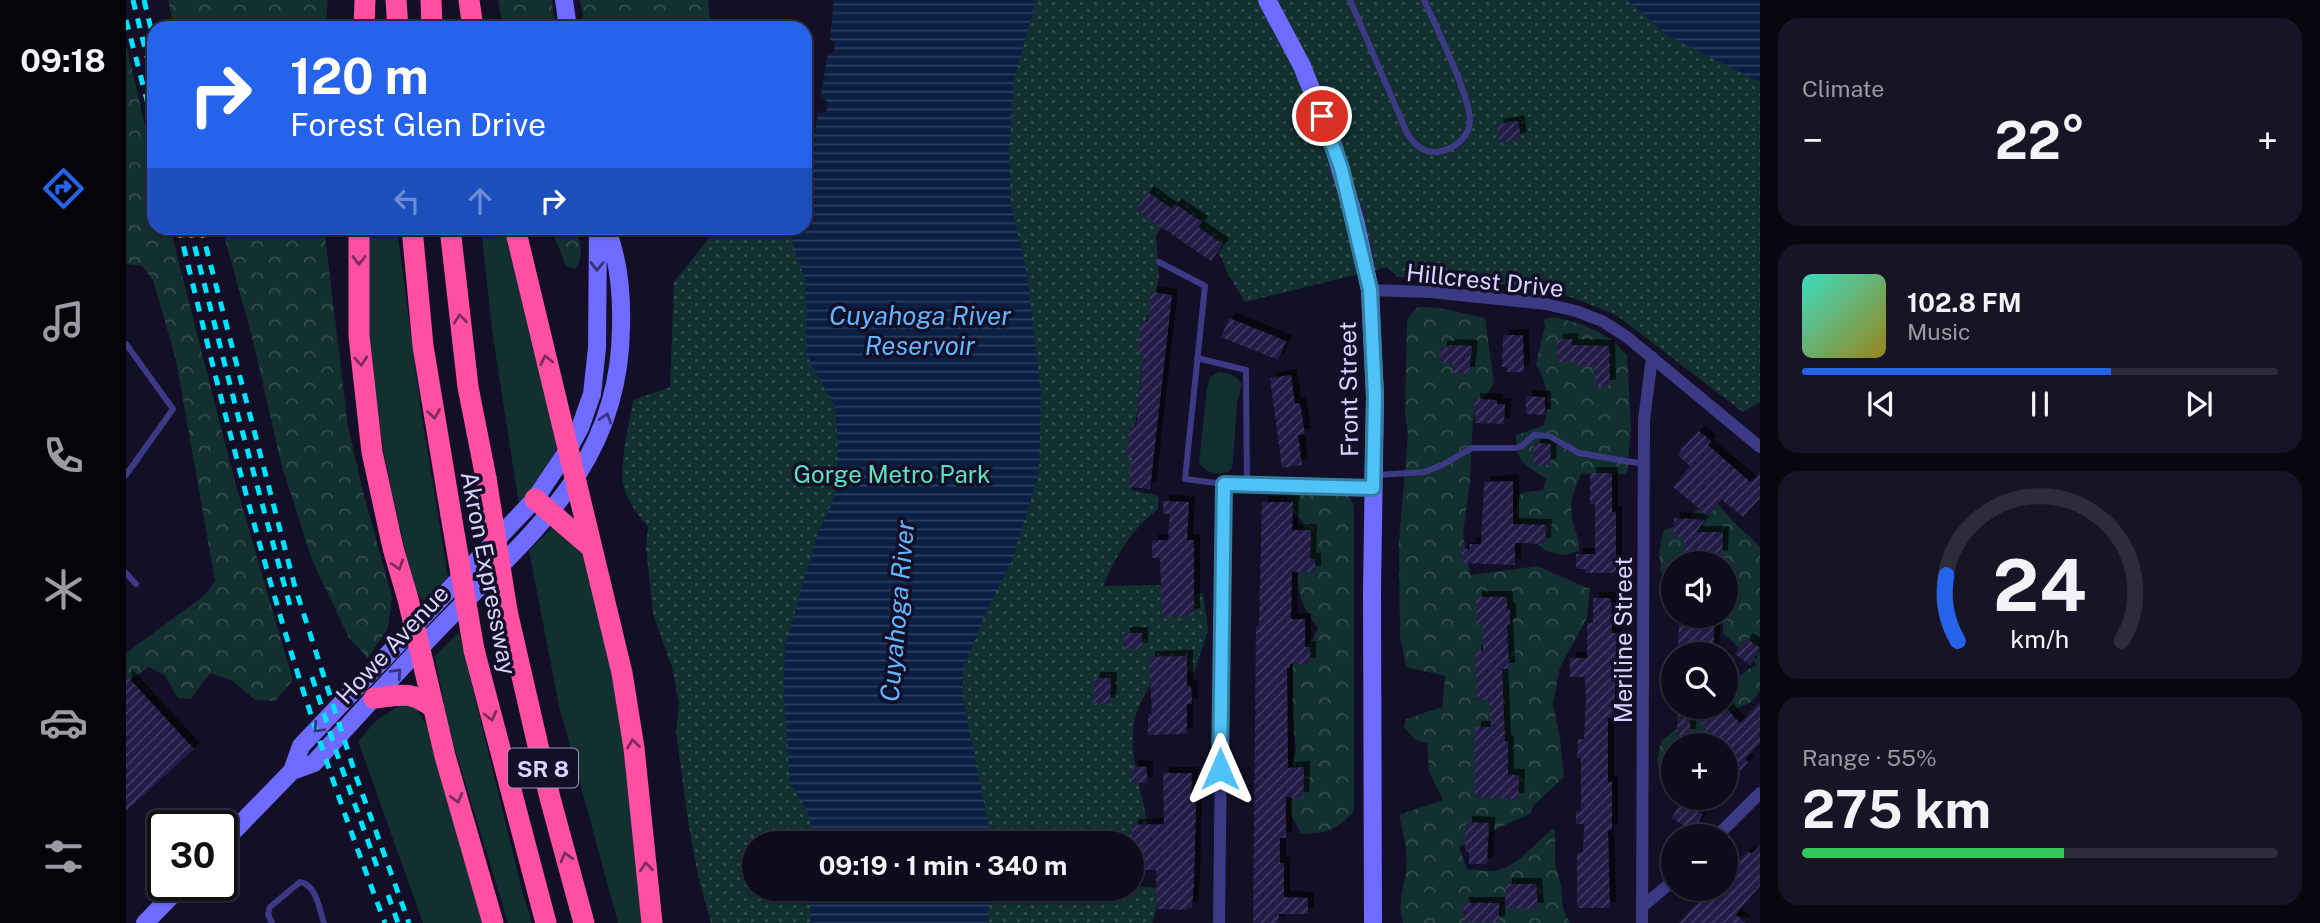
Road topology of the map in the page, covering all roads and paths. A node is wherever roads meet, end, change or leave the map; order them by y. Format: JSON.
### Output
{"nodes":[{"id":1,"x":365,"y":0,"type":"edge"},
{"id":2,"x":397,"y":0,"type":"edge"},
{"id":3,"x":431,"y":0,"type":"edge"},
{"id":4,"x":469,"y":0,"type":"edge"},
{"id":5,"x":564,"y":0,"type":"edge"},
{"id":6,"x":1267,"y":0,"type":"edge"},
{"id":7,"x":1350,"y":0,"type":"edge"},
{"id":8,"x":1424,"y":0,"type":"edge"},
{"id":9,"x":364,"y":21,"type":"edge"},
{"id":10,"x":398,"y":21,"type":"edge"},
{"id":11,"x":432,"y":21,"type":"edge"},
{"id":12,"x":472,"y":21,"type":"edge"},
{"id":13,"x":567,"y":21,"type":"edge"},
{"id":14,"x":359,"y":235,"type":"edge"},
{"id":15,"x":413,"y":235,"type":"edge"},
{"id":16,"x":451,"y":235,"type":"edge"},
{"id":17,"x":517,"y":235,"type":"edge"},
{"id":18,"x":597,"y":235,"type":"edge"},
{"id":19,"x":609,"y":235,"type":"edge"},
{"id":20,"x":1159,"y":262,"type":"dead end"},
{"id":21,"x":1370,"y":290,"type":"junction"},
{"id":22,"x":126,"y":344,"type":"edge"},
{"id":23,"x":1197,"y":358,"type":"junction"},
{"id":24,"x":1652,"y":358,"type":"junction"},
{"id":25,"x":1760,"y":447,"type":"edge"},
{"id":26,"x":564,"y":456,"type":"junction"},
{"id":27,"x":1644,"y":464,"type":"junction"},
{"id":28,"x":126,"y":475,"type":"edge"},
{"id":29,"x":576,"y":479,"type":"junction"},
{"id":30,"x":1374,"y":481,"type":"junction"},
{"id":31,"x":1224,"y":484,"type":"junction"},
{"id":32,"x":1247,"y":484,"type":"junction"},
{"id":33,"x":544,"y":505,"type":"junction"},
{"id":34,"x":592,"y":548,"type":"junction"},
{"id":35,"x":126,"y":573,"type":"edge"},
{"id":36,"x":136,"y":584,"type":"dead end"},
{"id":37,"x":414,"y":624,"type":"junction"},
{"id":38,"x":420,"y":648,"type":"junction"},
{"id":39,"x":373,"y":698,"type":"junction"},
{"id":40,"x":434,"y":708,"type":"junction"},
{"id":41,"x":292,"y":771,"type":"junction"},
{"id":42,"x":1760,"y":793,"type":"edge"},
{"id":43,"x":1729,"y":824,"type":"edge"},
{"id":44,"x":238,"y":827,"type":"edge"},
{"id":45,"x":1661,"y":891,"type":"edge"},
{"id":46,"x":166,"y":901,"type":"edge"},
{"id":47,"x":1643,"y":906,"type":"junction"},
{"id":48,"x":145,"y":923,"type":"edge"},
{"id":49,"x":272,"y":923,"type":"edge"},
{"id":50,"x":324,"y":923,"type":"edge"},
{"id":51,"x":493,"y":923,"type":"edge"},
{"id":52,"x":546,"y":923,"type":"edge"},
{"id":53,"x":584,"y":923,"type":"edge"},
{"id":54,"x":652,"y":923,"type":"edge"},
{"id":55,"x":1219,"y":923,"type":"edge"},
{"id":56,"x":1373,"y":923,"type":"edge"},
{"id":57,"x":1642,"y":923,"type":"edge"}],
"edges":[{"from":1,"to":9,"type":"highway"},
{"from":2,"to":10,"type":"highway"},
{"from":3,"to":11,"type":"highway"},
{"from":4,"to":12,"type":"highway"},
{"from":5,"to":13,"type":"street"},
{"from":6,"to":21,"type":"street","name":"Front Street"},
{"from":7,"to":8,"type":"lane"},
{"from":14,"to":37,"type":"highway","one_way":true},
{"from":15,"to":52,"type":"highway","name":"Akron Expressway","number":"SR 8","one_way":true,"bridge":true},
{"from":53,"to":16,"type":"highway","name":"Akron Expressway","number":"SR 8","one_way":true,"bridge":true},
{"from":26,"to":17,"type":"highway","one_way":true},
{"from":18,"to":26,"type":"street","one_way":true},
{"from":29,"to":19,"type":"street","one_way":true},
{"from":20,"to":23,"type":"lane"},
{"from":21,"to":24,"type":"street","name":"Hillcrest Drive"},
{"from":21,"to":30,"type":"street","name":"Front Street"},
{"from":22,"to":28,"type":"lane"},
{"from":23,"to":31,"type":"lane"},
{"from":23,"to":32,"type":"lane"},
{"from":24,"to":25,"type":"street","name":"Hillcrest Drive"},
{"from":24,"to":27,"type":"street","name":"Meriline Street"},
{"from":26,"to":29,"type":"highway"},
{"from":26,"to":33,"type":"street"},
{"from":27,"to":30,"type":"lane"},
{"from":27,"to":47,"type":"street","name":"Meriline Street"},
{"from":29,"to":33,"type":"street"},
{"from":29,"to":34,"type":"highway"},
{"from":30,"to":32,"type":"street"},
{"from":30,"to":56,"type":"street","name":"Front Street"},
{"from":31,"to":32,"type":"street"},
{"from":31,"to":55,"type":"street"},
{"from":33,"to":34,"type":"highway"},
{"from":33,"to":37,"type":"street","name":"Howe Avenue"},
{"from":33,"to":38,"type":"street","name":"Howe Avenue"},
{"from":54,"to":34,"type":"highway","one_way":true},
{"from":35,"to":36,"type":"lane"},
{"from":37,"to":38,"type":"highway"},
{"from":37,"to":41,"type":"street","name":"Howe Avenue","one_way":true},
{"from":39,"to":38,"type":"street","name":"Howe Avenue","one_way":true},
{"from":38,"to":40,"type":"highway"},
{"from":39,"to":40,"type":"highway"},
{"from":39,"to":41,"type":"street","name":"Howe Avenue"},
{"from":40,"to":51,"type":"highway","one_way":true},
{"from":41,"to":44,"type":"street","name":"Howe Avenue"},
{"from":42,"to":43,"type":"street"},
{"from":45,"to":47,"type":"street"},
{"from":46,"to":48,"type":"street"},
{"from":47,"to":57,"type":"street","name":"Meriline Street"},
{"from":49,"to":50,"type":"lane"}]}
